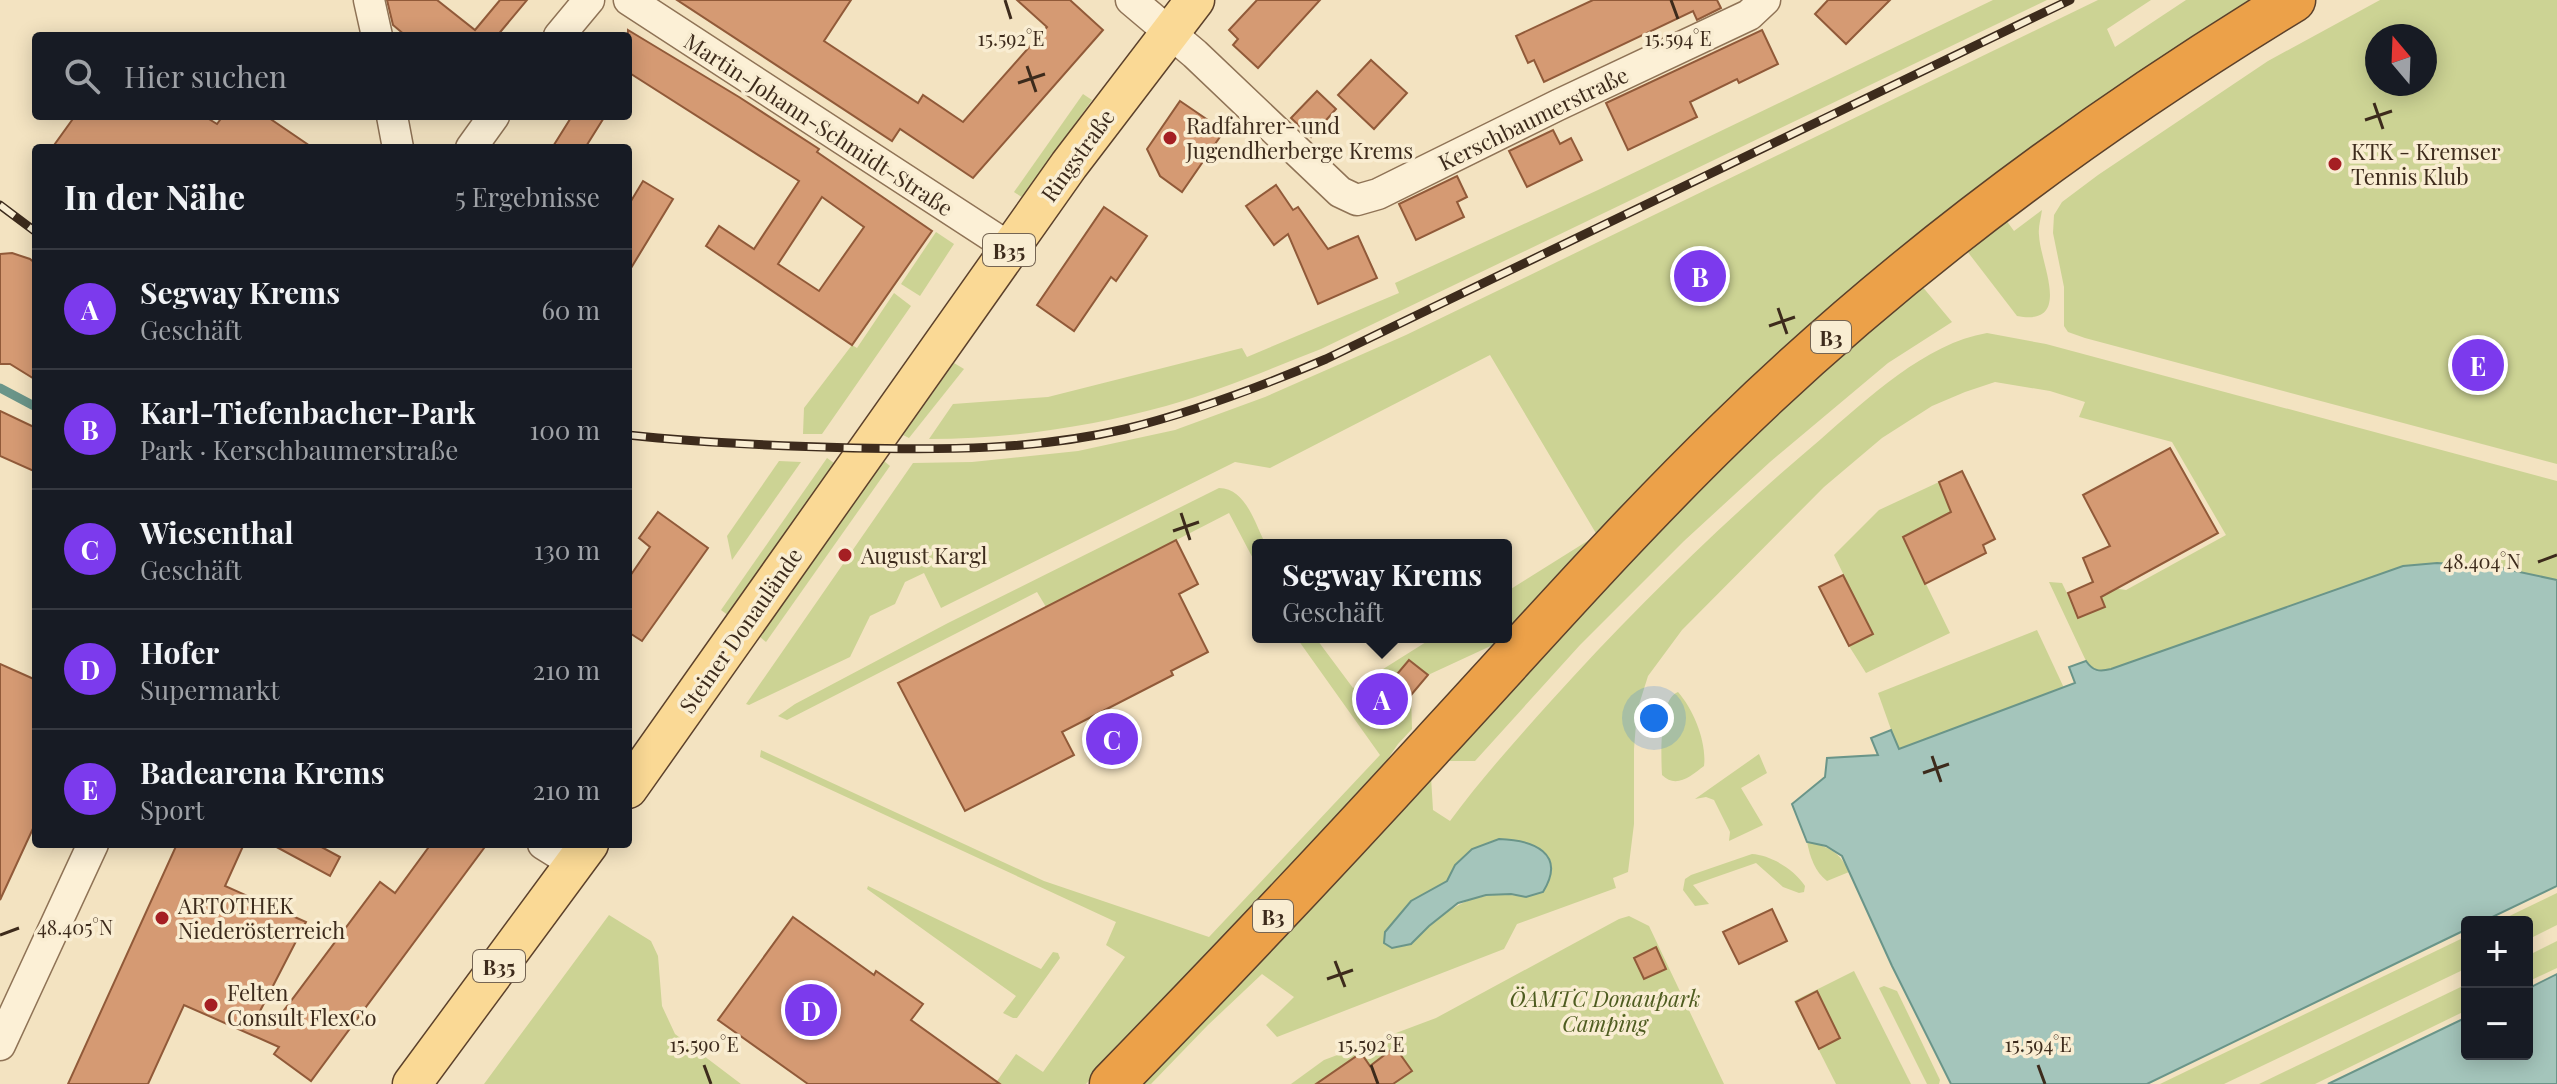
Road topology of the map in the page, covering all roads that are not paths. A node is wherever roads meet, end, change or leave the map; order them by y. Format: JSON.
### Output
{"nodes":[{"id":1,"x":369,"y":0,"type":"edge"},
{"id":2,"x":589,"y":0,"type":"edge"},
{"id":3,"x":629,"y":0,"type":"edge"},
{"id":4,"x":1131,"y":0,"type":"edge"},
{"id":5,"x":1195,"y":0,"type":"edge"},
{"id":6,"x":1765,"y":0,"type":"edge"},
{"id":7,"x":2293,"y":0,"type":"edge"},
{"id":8,"x":376,"y":32,"type":"edge"},
{"id":9,"x":562,"y":32,"type":"edge"},
{"id":10,"x":1169,"y":33,"type":"junction"},
{"id":11,"x":393,"y":120,"type":"edge"},
{"id":12,"x":491,"y":120,"type":"edge"},
{"id":13,"x":397,"y":144,"type":"edge"},
{"id":14,"x":474,"y":144,"type":"edge"},
{"id":15,"x":1010,"y":248,"type":"junction"},
{"id":16,"x":853,"y":471,"type":"joint"},
{"id":17,"x":632,"y":783,"type":"edge"},
{"id":18,"x":91,"y":848,"type":"edge"},
{"id":19,"x":559,"y":848,"type":"edge"},
{"id":20,"x":582,"y":854,"type":"edge"},
{"id":21,"x":0,"y":1045,"type":"edge"},
{"id":22,"x":412,"y":1084,"type":"edge"},
{"id":23,"x":1112,"y":1084,"type":"edge"}],
"edges":[{"from":1,"to":8,"type":"street"},
{"from":2,"to":9,"type":"street"},
{"from":3,"to":15,"type":"street","name":"Martin-Johann-Schmidt-Straße"},
{"from":4,"to":10,"type":"street"},
{"from":5,"to":10,"type":"main road","name":"Ringstraße","number":"B35"},
{"from":6,"to":10,"type":"street","name":"Kerschbaumerstraße"},
{"from":7,"to":23,"type":"highway","number":"B3"},
{"from":10,"to":15,"type":"main road","name":"Ringstraße","number":"B35"},
{"from":11,"to":13,"type":"street"},
{"from":12,"to":14,"type":"street"},
{"from":15,"to":16,"type":"main road","name":"Ringstraße","number":"B35"},
{"from":16,"to":17,"type":"main road","name":"Steiner Donaulände","number":"B35"},
{"from":18,"to":21,"type":"street"},
{"from":19,"to":20,"type":"street"},
{"from":20,"to":22,"type":"main road","number":"B35"}]}
